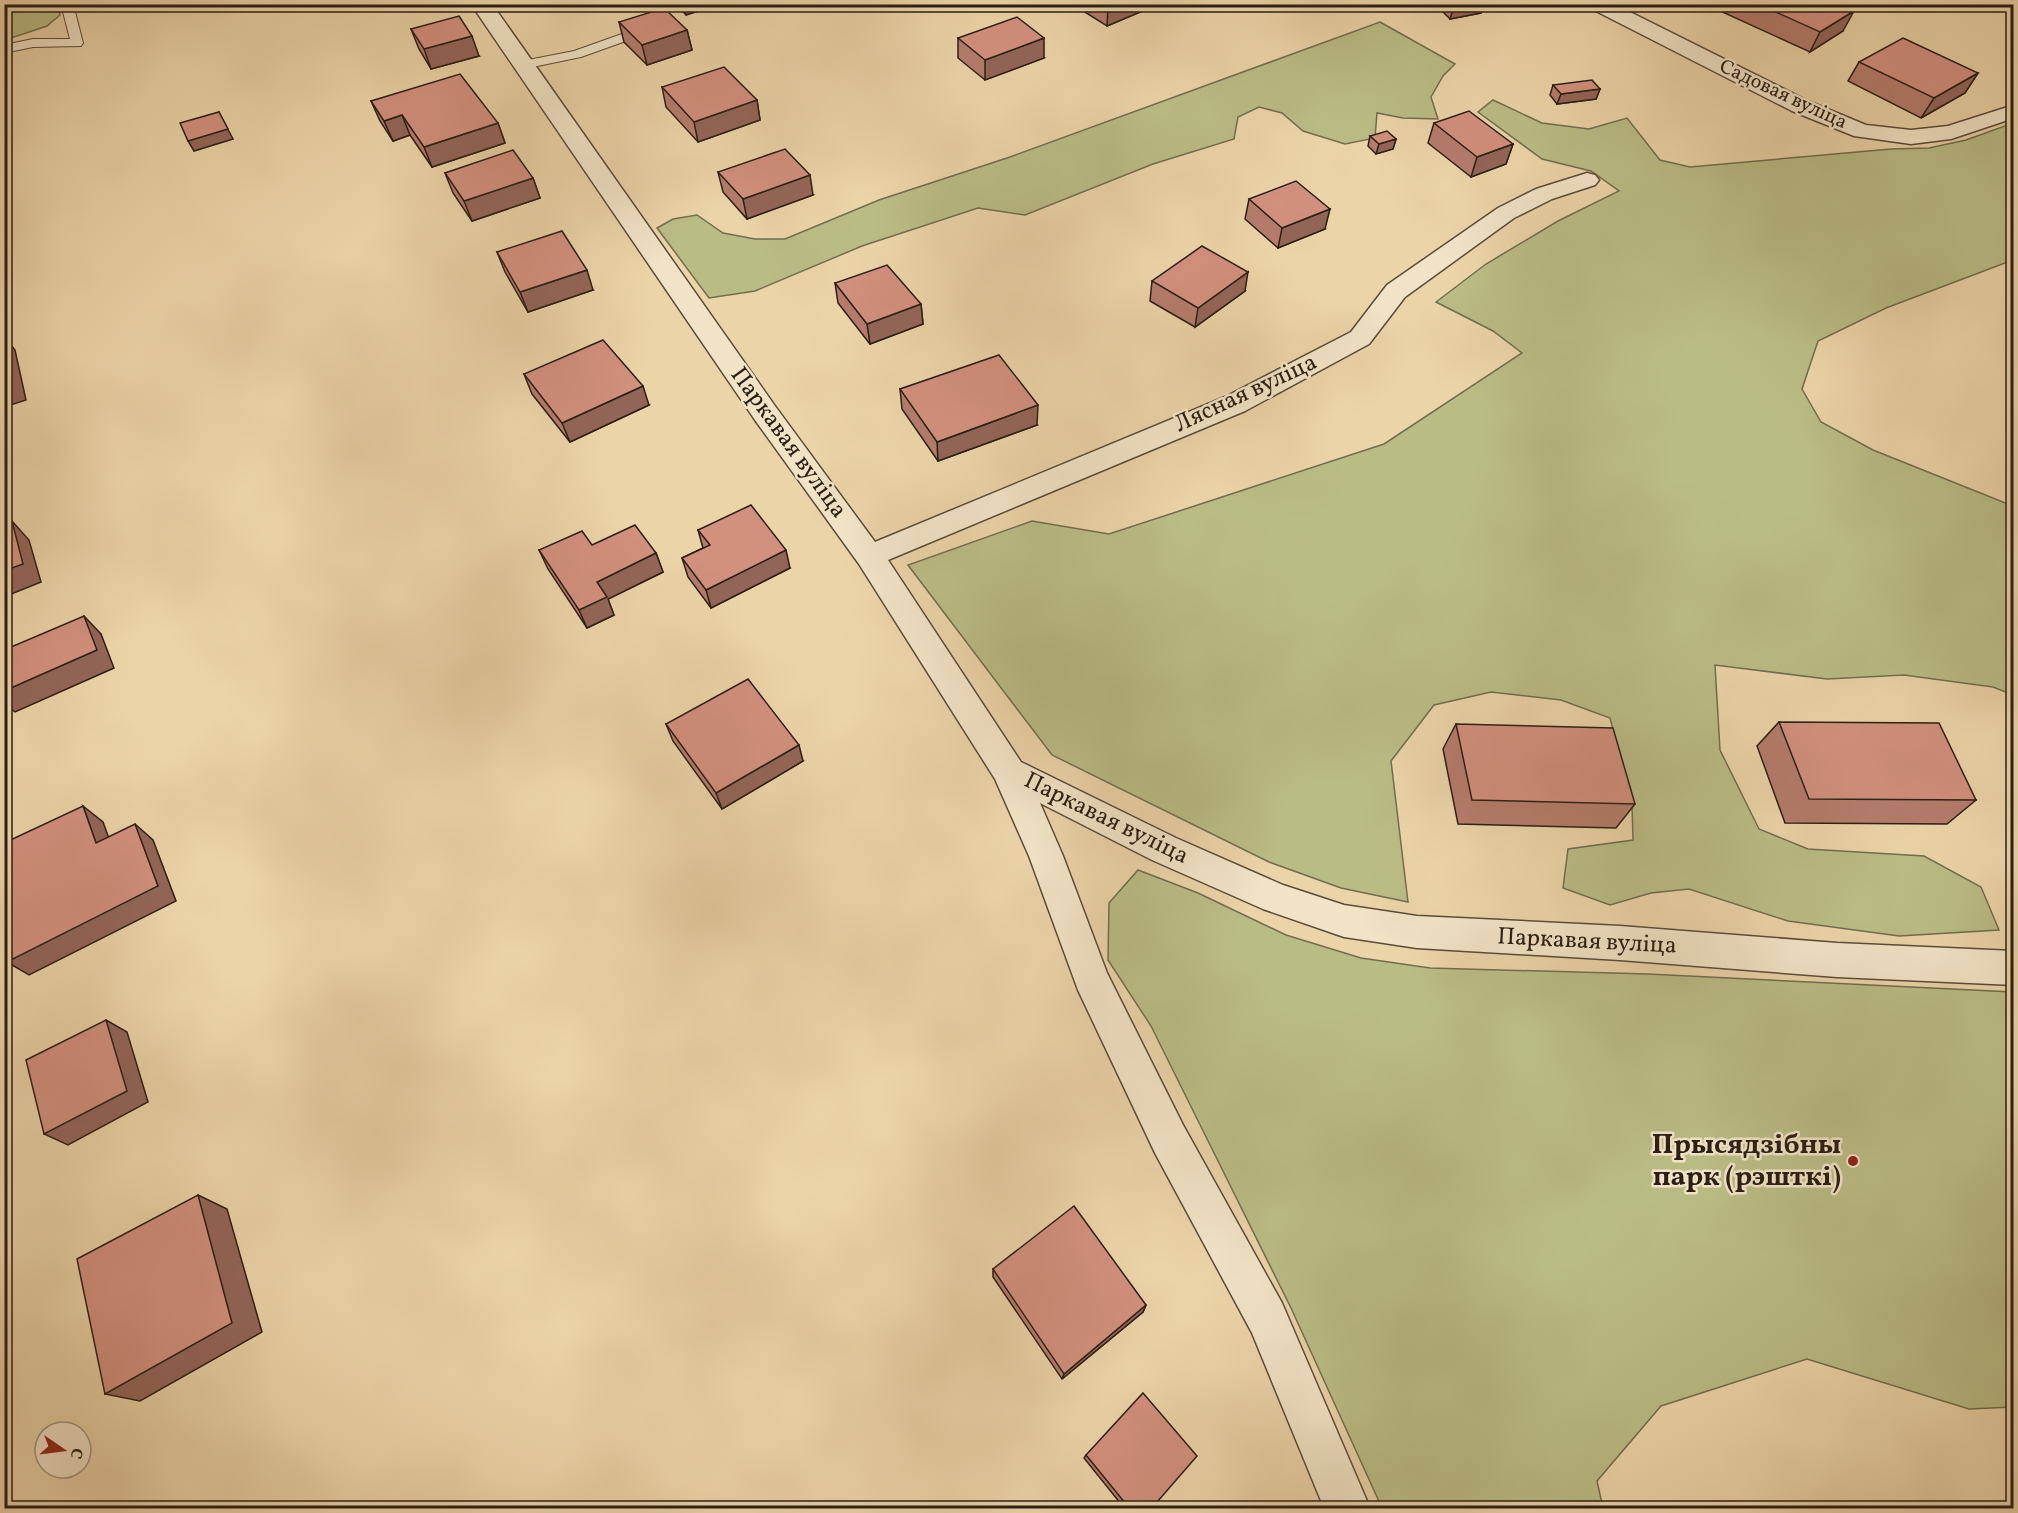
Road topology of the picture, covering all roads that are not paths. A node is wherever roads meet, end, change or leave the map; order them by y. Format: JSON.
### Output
{"nodes":[{"id":1,"x":67,"y":4,"type":"edge"},
{"id":2,"x":481,"y":4,"type":"edge"},
{"id":3,"x":1597,"y":4,"type":"edge"},
{"id":4,"x":658,"y":26,"type":"edge"},
{"id":5,"x":4,"y":49,"type":"edge"},
{"id":6,"x":523,"y":65,"type":"junction"},
{"id":7,"x":2013,"y":111,"type":"edge"},
{"id":8,"x":1587,"y":180,"type":"dead end"},
{"id":9,"x":869,"y":556,"type":"junction"},
{"id":10,"x":1009,"y":772,"type":"junction"},
{"id":11,"x":2013,"y":969,"type":"edge"},
{"id":12,"x":1347,"y":1509,"type":"edge"}],
"edges":[{"from":1,"to":5,"type":"lane"},
{"from":2,"to":6,"type":"street","name":"Паркавая вуліца"},
{"from":3,"to":7,"type":"street","name":"Садовая вуліца"},
{"from":4,"to":6,"type":"lane"},
{"from":6,"to":9,"type":"street","name":"Паркавая вуліца"},
{"from":8,"to":9,"type":"street","name":"Лясная вуліца"},
{"from":9,"to":10,"type":"street","name":"Паркавая вуліца"},
{"from":10,"to":11,"type":"street","name":"Паркавая вуліца"},
{"from":10,"to":12,"type":"street"}]}
